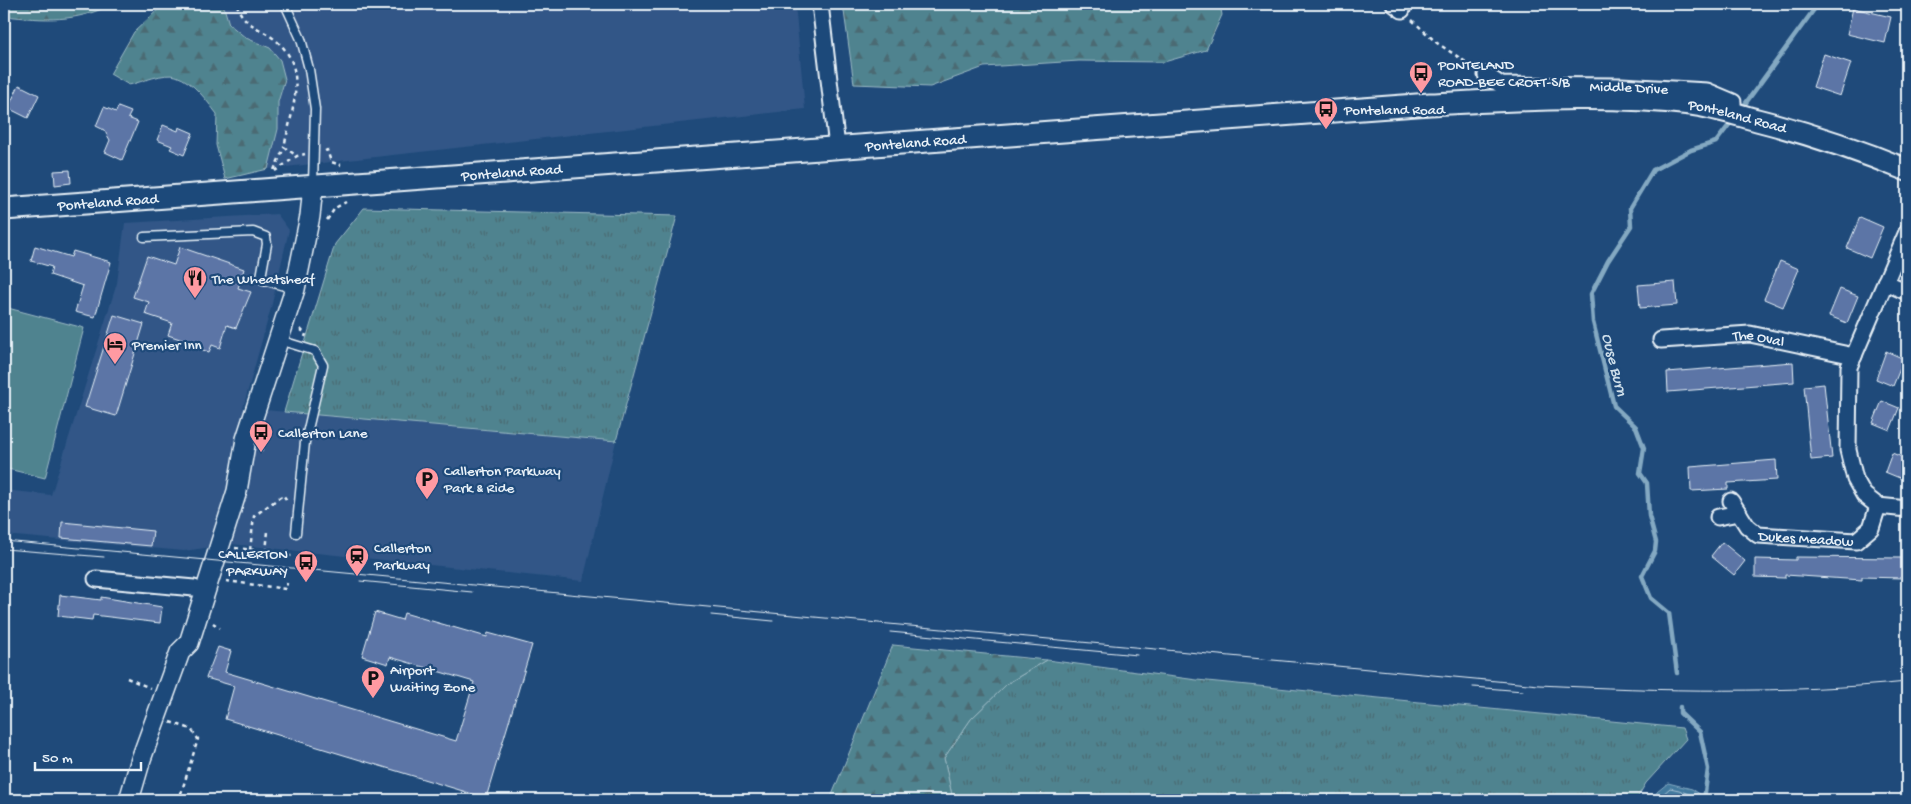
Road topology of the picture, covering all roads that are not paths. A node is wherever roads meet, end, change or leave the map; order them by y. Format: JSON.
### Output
{"nodes":[{"id":1,"x":284,"y":4,"type":"edge"},
{"id":2,"x":820,"y":4,"type":"edge"},
{"id":3,"x":1486,"y":75,"type":"road end"},
{"id":4,"x":1733,"y":113,"type":"junction"},
{"id":5,"x":837,"y":147,"type":"junction"},
{"id":6,"x":1907,"y":170,"type":"edge"},
{"id":7,"x":313,"y":186,"type":"junction"},
{"id":8,"x":4,"y":209,"type":"edge"},
{"id":9,"x":1907,"y":232,"type":"edge"},
{"id":10,"x":144,"y":237,"type":"dead end"},
{"id":11,"x":1885,"y":282,"type":"junction"},
{"id":12,"x":295,"y":288,"type":"junction"},
{"id":13,"x":1907,"y":292,"type":"edge"},
{"id":14,"x":278,"y":339,"type":"junction"},
{"id":15,"x":1661,"y":340,"type":"dead end"},
{"id":16,"x":1854,"y":356,"type":"junction"},
{"id":17,"x":242,"y":456,"type":"junction"},
{"id":18,"x":1878,"y":506,"type":"junction"},
{"id":19,"x":1907,"y":509,"type":"edge"},
{"id":20,"x":1718,"y":517,"type":"dead end"},
{"id":21,"x":296,"y":533,"type":"dead end"},
{"id":22,"x":96,"y":579,"type":"dead end"},
{"id":23,"x":194,"y":588,"type":"junction"},
{"id":24,"x":185,"y":647,"type":"junction"},
{"id":25,"x":141,"y":760,"type":"junction"},
{"id":26,"x":120,"y":800,"type":"edge"},
{"id":27,"x":129,"y":800,"type":"edge"}],
"edges":[{"from":1,"to":7,"type":"lane"},
{"from":2,"to":5,"type":"street"},
{"from":3,"to":4,"type":"street","name":"Middle Drive"},
{"from":4,"to":5,"type":"main road","name":"Ponteland Road"},
{"from":4,"to":6,"type":"main road","name":"Ponteland Road"},
{"from":5,"to":7,"type":"main road","name":"Ponteland Road"},
{"from":7,"to":8,"type":"main road","name":"Ponteland Road"},
{"from":7,"to":12,"type":"street"},
{"from":9,"to":11,"type":"street"},
{"from":10,"to":12,"type":"lane"},
{"from":11,"to":13,"type":"street"},
{"from":11,"to":16,"type":"street"},
{"from":12,"to":14,"type":"street"},
{"from":14,"to":17,"type":"street"},
{"from":14,"to":21,"type":"lane"},
{"from":15,"to":16,"type":"street","name":"The Oval"},
{"from":16,"to":18,"type":"street"},
{"from":17,"to":23,"type":"street"},
{"from":17,"to":24,"type":"street"},
{"from":18,"to":19,"type":"street"},
{"from":18,"to":20,"type":"street","name":"Dukes Meadow"},
{"from":22,"to":23,"type":"street"},
{"from":23,"to":24,"type":"street"},
{"from":24,"to":25,"type":"street"},
{"from":25,"to":26,"type":"street"},
{"from":25,"to":27,"type":"street"}]}
